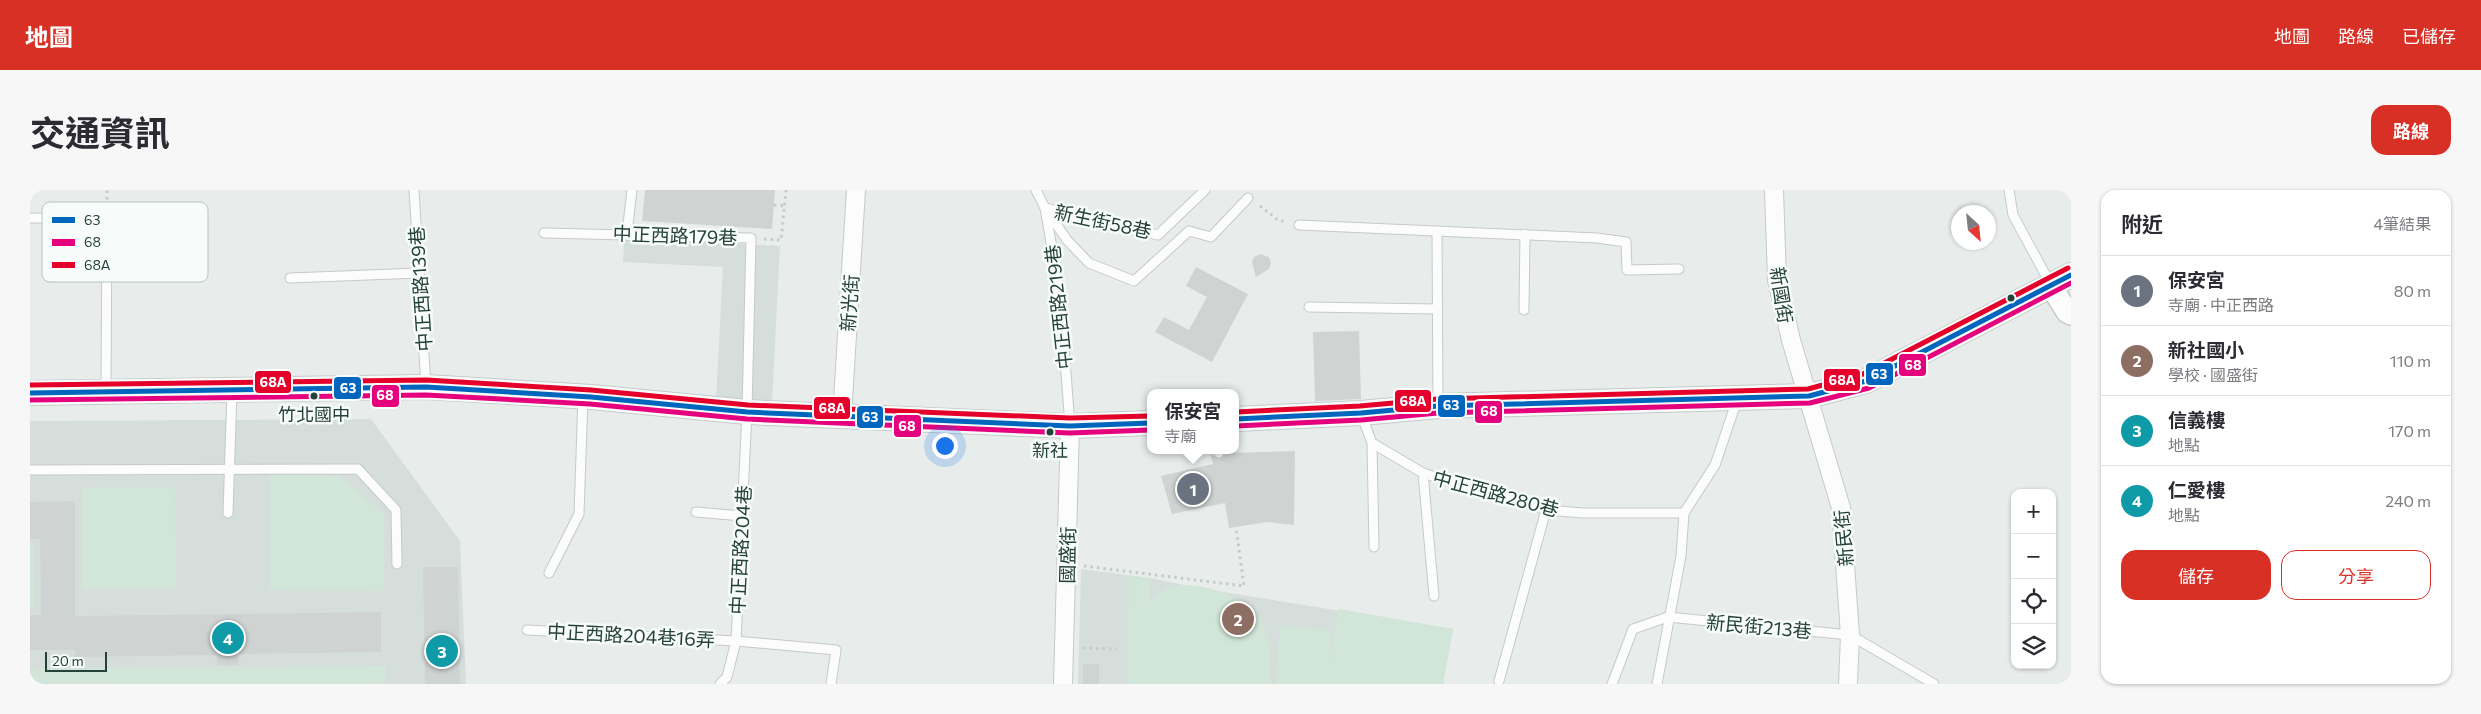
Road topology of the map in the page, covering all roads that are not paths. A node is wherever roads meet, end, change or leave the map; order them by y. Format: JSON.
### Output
{"nodes":[{"id":1,"x":414,"y":190,"type":"edge"},
{"id":2,"x":632,"y":190,"type":"edge"},
{"id":3,"x":856,"y":190,"type":"edge"},
{"id":4,"x":1036,"y":190,"type":"edge"},
{"id":5,"x":1205,"y":190,"type":"edge"},
{"id":6,"x":1774,"y":190,"type":"edge"},
{"id":7,"x":2009,"y":190,"type":"edge"},
{"id":8,"x":1248,"y":198,"type":"road end"},
{"id":9,"x":1045,"y":208,"type":"junction"},
{"id":10,"x":1299,"y":225,"type":"road end"},
{"id":11,"x":1437,"y":231,"type":"junction"},
{"id":12,"x":544,"y":233,"type":"dead end"},
{"id":13,"x":627,"y":233,"type":"junction"},
{"id":14,"x":1525,"y":234,"type":"junction"},
{"id":15,"x":1679,"y":269,"type":"dead end"},
{"id":16,"x":419,"y":273,"type":"junction"},
{"id":17,"x":290,"y":278,"type":"dead end"},
{"id":18,"x":2061,"y":280,"type":"edge"},
{"id":19,"x":107,"y":282,"type":"edge"},
{"id":20,"x":1309,"y":307,"type":"dead end"},
{"id":21,"x":1437,"y":309,"type":"junction"},
{"id":22,"x":1524,"y":310,"type":"dead end"},
{"id":23,"x":2071,"y":314,"type":"edge"},
{"id":24,"x":426,"y":387,"type":"junction"},
{"id":25,"x":232,"y":389,"type":"junction"},
{"id":26,"x":106,"y":391,"type":"junction"},
{"id":27,"x":30,"y":392,"type":"edge"},
{"id":28,"x":1809,"y":396,"type":"junction"},
{"id":29,"x":583,"y":397,"type":"junction"},
{"id":30,"x":1737,"y":400,"type":"junction"},
{"id":31,"x":1438,"y":406,"type":"junction"},
{"id":32,"x":747,"y":412,"type":"junction"},
{"id":33,"x":1361,"y":413,"type":"junction"},
{"id":34,"x":842,"y":416,"type":"junction"},
{"id":35,"x":1239,"y":419,"type":"edge"},
{"id":36,"x":1147,"y":422,"type":"edge"},
{"id":37,"x":1070,"y":426,"type":"junction"},
{"id":38,"x":1372,"y":443,"type":"junction"},
{"id":39,"x":229,"y":468,"type":"junction"},
{"id":40,"x":30,"y":470,"type":"edge"},
{"id":41,"x":1423,"y":473,"type":"junction"},
{"id":42,"x":1546,"y":510,"type":"junction"},
{"id":43,"x":696,"y":512,"type":"dead end"},
{"id":44,"x":228,"y":513,"type":"dead end"},
{"id":45,"x":1684,"y":513,"type":"junction"},
{"id":46,"x":742,"y":516,"type":"junction"},
{"id":47,"x":1374,"y":547,"type":"dead end"},
{"id":48,"x":397,"y":564,"type":"dead end"},
{"id":49,"x":549,"y":573,"type":"dead end"},
{"id":50,"x":1434,"y":596,"type":"dead end"},
{"id":51,"x":1668,"y":617,"type":"junction"},
{"id":52,"x":527,"y":630,"type":"dead end"},
{"id":53,"x":1850,"y":635,"type":"junction"},
{"id":54,"x":736,"y":641,"type":"junction"},
{"id":55,"x":1499,"y":681,"type":"dead end"},
{"id":56,"x":720,"y":684,"type":"edge"},
{"id":57,"x":831,"y":684,"type":"edge"},
{"id":58,"x":1063,"y":684,"type":"edge"},
{"id":59,"x":1612,"y":684,"type":"edge"},
{"id":60,"x":1657,"y":684,"type":"edge"},
{"id":61,"x":1848,"y":684,"type":"edge"},
{"id":62,"x":1934,"y":684,"type":"edge"}],
"edges":[{"from":1,"to":16,"type":"lane","name":"中正西路139巷"},
{"from":2,"to":13,"type":"lane"},
{"from":3,"to":34,"type":"street","name":"新光街"},
{"from":4,"to":9,"type":"lane","name":"中正西路219巷"},
{"from":5,"to":9,"type":"lane","name":"新生街58巷"},
{"from":6,"to":28,"type":"street","name":"新國街"},
{"from":7,"to":18,"type":"lane"},
{"from":8,"to":9,"type":"lane"},
{"from":9,"to":37,"type":"lane","name":"中正西路219巷"},
{"from":10,"to":11,"type":"lane"},
{"from":11,"to":14,"type":"lane"},
{"from":11,"to":21,"type":"lane"},
{"from":12,"to":13,"type":"lane","name":"中正西路179巷"},
{"from":13,"to":32,"type":"lane","name":"中正西路179巷"},
{"from":14,"to":15,"type":"lane"},
{"from":14,"to":22,"type":"lane"},
{"from":16,"to":17,"type":"lane"},
{"from":16,"to":24,"type":"lane","name":"中正西路139巷"},
{"from":18,"to":23,"type":"street"},
{"from":18,"to":28,"type":"main road"},
{"from":19,"to":26,"type":"lane"},
{"from":20,"to":21,"type":"lane"},
{"from":21,"to":31,"type":"lane"},
{"from":24,"to":25,"type":"main road"},
{"from":24,"to":29,"type":"main road"},
{"from":25,"to":26,"type":"main road"},
{"from":25,"to":39,"type":"lane"},
{"from":26,"to":27,"type":"main road"},
{"from":28,"to":30,"type":"main road"},
{"from":28,"to":53,"type":"street","name":"新民街"},
{"from":29,"to":32,"type":"main road"},
{"from":29,"to":49,"type":"lane"},
{"from":30,"to":31,"type":"main road"},
{"from":30,"to":45,"type":"lane"},
{"from":31,"to":33,"type":"main road"},
{"from":32,"to":34,"type":"main road"},
{"from":32,"to":46,"type":"lane","name":"中正西路204巷"},
{"from":33,"to":35,"type":"main road"},
{"from":33,"to":38,"type":"lane"},
{"from":34,"to":37,"type":"main road"},
{"from":36,"to":37,"type":"main road"},
{"from":37,"to":58,"type":"street","name":"國盛街"},
{"from":38,"to":41,"type":"lane","name":"中正西路280巷"},
{"from":38,"to":47,"type":"lane"},
{"from":39,"to":40,"type":"lane"},
{"from":39,"to":44,"type":"lane"},
{"from":39,"to":48,"type":"lane"},
{"from":41,"to":42,"type":"lane","name":"中正西路280巷"},
{"from":41,"to":50,"type":"lane"},
{"from":42,"to":45,"type":"lane","name":"中正西路280巷"},
{"from":42,"to":55,"type":"lane"},
{"from":43,"to":46,"type":"lane"},
{"from":45,"to":51,"type":"lane"},
{"from":46,"to":54,"type":"lane","name":"中正西路204巷"},
{"from":51,"to":53,"type":"lane","name":"新民街213巷"},
{"from":51,"to":59,"type":"lane"},
{"from":51,"to":60,"type":"lane"},
{"from":52,"to":54,"type":"lane","name":"中正西路204巷16弄"},
{"from":53,"to":61,"type":"street","name":"新民街"},
{"from":53,"to":62,"type":"lane"},
{"from":54,"to":56,"type":"lane","name":"中正西路204巷"},
{"from":54,"to":57,"type":"lane","name":"中正西路204巷16弄"}]}
